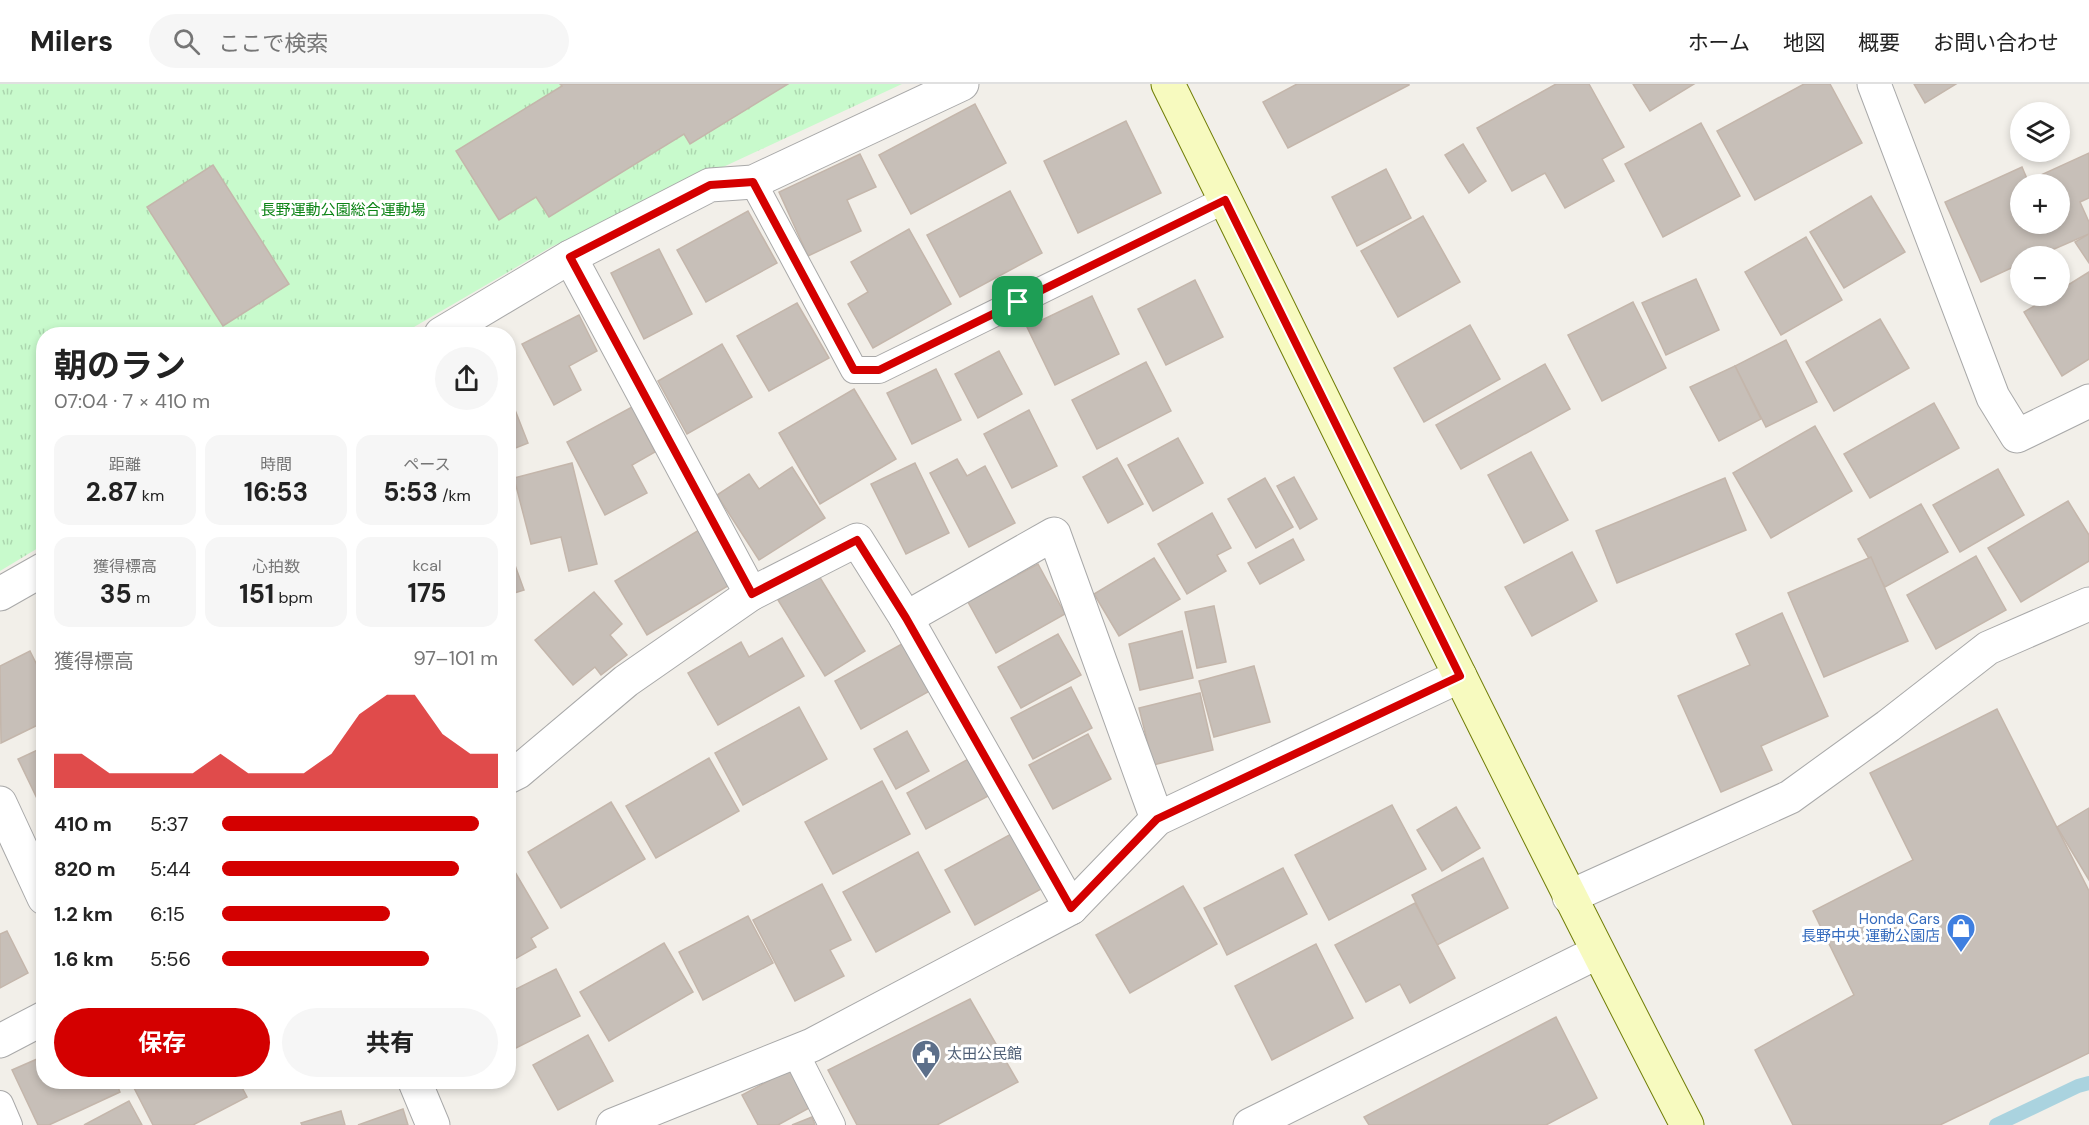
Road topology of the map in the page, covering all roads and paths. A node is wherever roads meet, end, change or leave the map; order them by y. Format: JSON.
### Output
{"nodes":[{"id":1,"x":962,"y":84,"type":"edge"},
{"id":2,"x":1168,"y":84,"type":"edge"},
{"id":3,"x":1874,"y":84,"type":"edge"},
{"id":4,"x":753,"y":182,"type":"junction"},
{"id":5,"x":1225,"y":200,"type":"junction"},
{"id":6,"x":570,"y":257,"type":"junction"},
{"id":7,"x":453,"y":327,"type":"edge"},
{"id":8,"x":2089,"y":401,"type":"edge"},
{"id":9,"x":36,"y":574,"type":"edge"},
{"id":10,"x":0,"y":594,"type":"edge"},
{"id":11,"x":752,"y":594,"type":"junction"},
{"id":12,"x":2089,"y":604,"type":"edge"},
{"id":13,"x":906,"y":618,"type":"junction"},
{"id":14,"x":1460,"y":676,"type":"junction"},
{"id":15,"x":516,"y":773,"type":"edge"},
{"id":16,"x":0,"y":803,"type":"edge"},
{"id":17,"x":1157,"y":819,"type":"junction"},
{"id":18,"x":36,"y":881,"type":"edge"},
{"id":19,"x":1569,"y":897,"type":"junction"},
{"id":20,"x":1071,"y":908,"type":"junction"},
{"id":21,"x":1598,"y":952,"type":"junction"},
{"id":22,"x":36,"y":1022,"type":"edge"},
{"id":23,"x":0,"y":1041,"type":"edge"},
{"id":24,"x":795,"y":1052,"type":"junction"},
{"id":25,"x":418,"y":1089,"type":"edge"},
{"id":26,"x":0,"y":1104,"type":"edge"},
{"id":27,"x":9,"y":1125,"type":"edge"},
{"id":28,"x":434,"y":1125,"type":"edge"},
{"id":29,"x":614,"y":1125,"type":"edge"},
{"id":30,"x":832,"y":1125,"type":"edge"},
{"id":31,"x":1250,"y":1125,"type":"edge"},
{"id":32,"x":1687,"y":1125,"type":"edge"}],
"edges":[{"from":1,"to":4,"type":"street"},
{"from":2,"to":5,"type":"street"},
{"from":3,"to":8,"type":"street"},
{"from":4,"to":5,"type":"lane"},
{"from":4,"to":6,"type":"street"},
{"from":5,"to":14,"type":"street"},
{"from":6,"to":7,"type":"street"},
{"from":6,"to":11,"type":"street"},
{"from":9,"to":10,"type":"street"},
{"from":11,"to":13,"type":"street"},
{"from":11,"to":15,"type":"street"},
{"from":12,"to":19,"type":"street"},
{"from":13,"to":17,"type":"street"},
{"from":13,"to":20,"type":"street"},
{"from":14,"to":17,"type":"street"},
{"from":14,"to":19,"type":"street"},
{"from":16,"to":18,"type":"street"},
{"from":17,"to":20,"type":"street"},
{"from":19,"to":21,"type":"street"},
{"from":20,"to":24,"type":"street"},
{"from":21,"to":31,"type":"street"},
{"from":21,"to":32,"type":"street"},
{"from":22,"to":23,"type":"street"},
{"from":24,"to":29,"type":"street"},
{"from":24,"to":30,"type":"lane"},
{"from":25,"to":28,"type":"street"},
{"from":26,"to":27,"type":"lane"}]}
